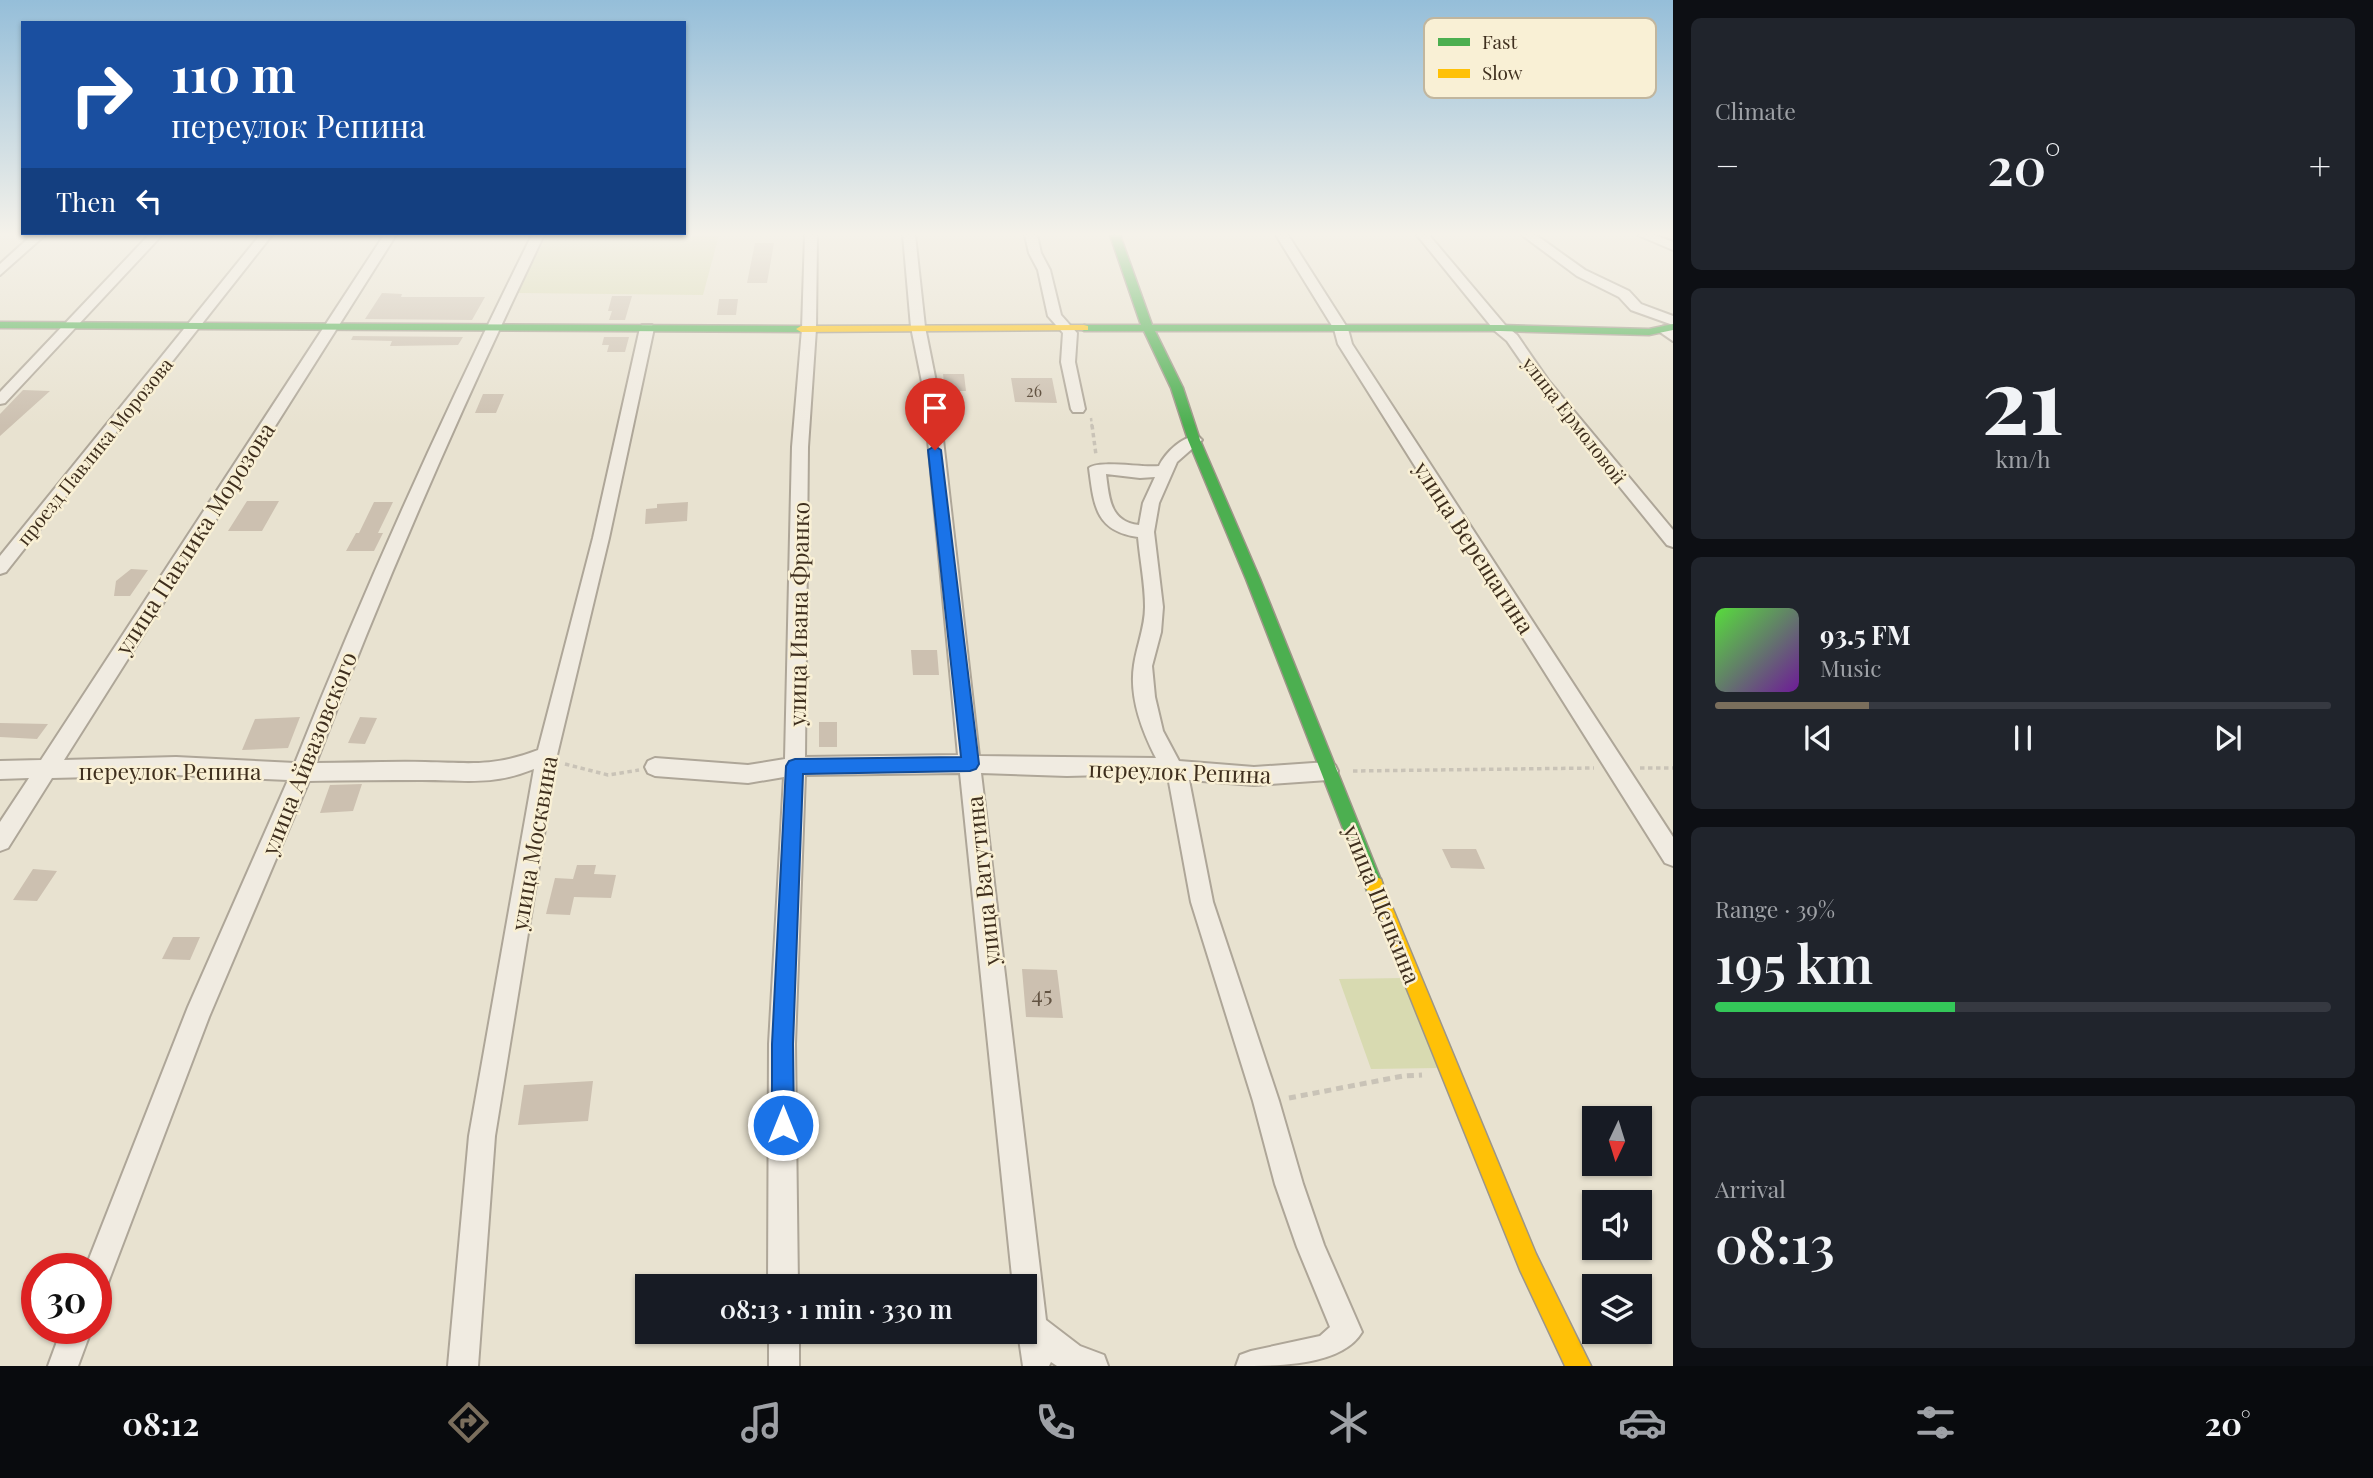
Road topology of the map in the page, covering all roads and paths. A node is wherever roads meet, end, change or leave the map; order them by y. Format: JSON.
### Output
{"nodes":[{"id":1,"x":97,"y":299,"type":"edge"},
{"id":2,"x":215,"y":299,"type":"edge"},
{"id":3,"x":348,"y":299,"type":"edge"},
{"id":4,"x":507,"y":299,"type":"edge"},
{"id":5,"x":810,"y":299,"type":"edge"},
{"id":6,"x":915,"y":299,"type":"edge"},
{"id":7,"x":1051,"y":299,"type":"edge"},
{"id":8,"x":1137,"y":299,"type":"edge"},
{"id":9,"x":1322,"y":299,"type":"edge"},
{"id":10,"x":1476,"y":299,"type":"edge"},
{"id":11,"x":1628,"y":299,"type":"edge"},
{"id":12,"x":0,"y":325,"type":"edge"},
{"id":13,"x":72,"y":325,"type":"junction"},
{"id":14,"x":193,"y":327,"type":"junction"},
{"id":15,"x":330,"y":327,"type":"junction"},
{"id":16,"x":918,"y":327,"type":"junction"},
{"id":17,"x":647,"y":328,"type":"junction"},
{"id":18,"x":1068,"y":328,"type":"junction"},
{"id":19,"x":1500,"y":328,"type":"junction"},
{"id":20,"x":492,"y":329,"type":"junction"},
{"id":21,"x":809,"y":329,"type":"junction"},
{"id":22,"x":1150,"y":329,"type":"junction"},
{"id":23,"x":1341,"y":329,"type":"junction"},
{"id":24,"x":1671,"y":329,"type":"edge"},
{"id":25,"x":0,"y":400,"type":"edge"},
{"id":26,"x":1078,"y":409,"type":"joint"},
{"id":27,"x":1194,"y":440,"type":"junction"},
{"id":28,"x":1097,"y":468,"type":"junction"},
{"id":29,"x":1163,"y":471,"type":"junction"},
{"id":30,"x":1146,"y":532,"type":"junction"},
{"id":31,"x":1673,"y":541,"type":"edge"},
{"id":32,"x":0,"y":568,"type":"edge"},
{"id":33,"x":547,"y":755,"type":"junction"},
{"id":34,"x":970,"y":764,"type":"junction"},
{"id":35,"x":795,"y":766,"type":"junction"},
{"id":36,"x":655,"y":767,"type":"joint"},
{"id":37,"x":1171,"y":767,"type":"junction"},
{"id":38,"x":1618,"y":768,"type":"junction"},
{"id":39,"x":1673,"y":768,"type":"edge"},
{"id":40,"x":0,"y":770,"type":"edge"},
{"id":41,"x":45,"y":770,"type":"junction"},
{"id":42,"x":1328,"y":771,"type":"junction"},
{"id":43,"x":302,"y":772,"type":"junction"},
{"id":44,"x":0,"y":841,"type":"edge"},
{"id":45,"x":1673,"y":856,"type":"edge"},
{"id":46,"x":1452,"y":1074,"type":"junction"},
{"id":47,"x":1266,"y":1101,"type":"junction"},
{"id":48,"x":106,"y":1253,"type":"edge"},
{"id":49,"x":783,"y":1274,"type":"edge"},
{"id":50,"x":1026,"y":1274,"type":"edge"},
{"id":51,"x":1037,"y":1332,"type":"edge"},
{"id":52,"x":71,"y":1344,"type":"edge"},
{"id":53,"x":784,"y":1344,"type":"edge"},
{"id":54,"x":1034,"y":1344,"type":"edge"},
{"id":55,"x":1036,"y":1361,"type":"dead end"},
{"id":56,"x":63,"y":1366,"type":"edge"},
{"id":57,"x":463,"y":1366,"type":"edge"},
{"id":58,"x":784,"y":1366,"type":"edge"},
{"id":59,"x":1093,"y":1366,"type":"edge"},
{"id":60,"x":1251,"y":1366,"type":"edge"},
{"id":61,"x":1578,"y":1366,"type":"edge"}],
"edges":[{"from":1,"to":13,"type":"street"},
{"from":2,"to":14,"type":"street","name":"проезд Павлика Морозова"},
{"from":3,"to":15,"type":"street","name":"улица Павлика Морозова"},
{"from":4,"to":20,"type":"street","name":"улица Айвазовского"},
{"from":5,"to":21,"type":"street","name":"улица Ивана Франко"},
{"from":6,"to":16,"type":"street","name":"улица Ватутина"},
{"from":7,"to":18,"type":"street"},
{"from":8,"to":22,"type":"street","name":"улица Щепкина"},
{"from":9,"to":23,"type":"street","name":"улица Верещагина"},
{"from":10,"to":19,"type":"street","name":"улица Ермоловой"},
{"from":11,"to":24,"type":"street"},
{"from":12,"to":13,"type":"street"},
{"from":13,"to":14,"type":"street"},
{"from":13,"to":25,"type":"street"},
{"from":14,"to":15,"type":"street"},
{"from":14,"to":32,"type":"street","name":"проезд Павлика Морозова"},
{"from":15,"to":20,"type":"street"},
{"from":15,"to":41,"type":"street","name":"улица Павлика Морозова"},
{"from":16,"to":18,"type":"street"},
{"from":16,"to":21,"type":"street"},
{"from":16,"to":34,"type":"street","name":"улица Ватутина"},
{"from":17,"to":20,"type":"street"},
{"from":17,"to":21,"type":"street"},
{"from":17,"to":33,"type":"street","name":"улица Москвина"},
{"from":18,"to":22,"type":"street"},
{"from":18,"to":26,"type":"street"},
{"from":19,"to":23,"type":"street"},
{"from":19,"to":24,"type":"street"},
{"from":19,"to":31,"type":"street","name":"улица Ермоловой"},
{"from":20,"to":43,"type":"street","name":"улица Айвазовского"},
{"from":21,"to":35,"type":"street","name":"улица Ивана Франко"},
{"from":22,"to":23,"type":"street"},
{"from":22,"to":27,"type":"street","name":"улица Щепкина"},
{"from":23,"to":38,"type":"street","name":"улица Верещагина"},
{"from":26,"to":28,"type":"path"},
{"from":27,"to":29,"type":"street"},
{"from":27,"to":42,"type":"street","name":"улица Щепкина"},
{"from":28,"to":29,"type":"street"},
{"from":28,"to":30,"type":"street"},
{"from":29,"to":30,"type":"street"},
{"from":30,"to":37,"type":"street"},
{"from":33,"to":36,"type":"path"},
{"from":33,"to":43,"type":"street","name":"переулок Репина"},
{"from":33,"to":57,"type":"street","name":"улица Москвина"},
{"from":34,"to":35,"type":"street","name":"переулок Репина"},
{"from":34,"to":37,"type":"street","name":"переулок Репина"},
{"from":34,"to":50,"type":"street","name":"улица Ватутина"},
{"from":35,"to":36,"type":"street","name":"переулок Репина"},
{"from":35,"to":49,"type":"street","name":"улица Ивана Франко"},
{"from":37,"to":42,"type":"street","name":"переулок Репина"},
{"from":37,"to":47,"type":"street"},
{"from":38,"to":39,"type":"path"},
{"from":38,"to":42,"type":"path"},
{"from":38,"to":45,"type":"street","name":"улица Верещагина"},
{"from":40,"to":41,"type":"street","name":"переулок Репина"},
{"from":41,"to":43,"type":"street","name":"переулок Репина"},
{"from":41,"to":44,"type":"street","name":"улица Павлика Морозова"},
{"from":42,"to":46,"type":"street","name":"улица Щепкина"},
{"from":43,"to":48,"type":"street","name":"улица Айвазовского"},
{"from":46,"to":47,"type":"path"},
{"from":46,"to":61,"type":"street","name":"улица Щепкина"},
{"from":47,"to":60,"type":"street"},
{"from":51,"to":59,"type":"street"},
{"from":52,"to":56,"type":"street"},
{"from":53,"to":58,"type":"street"},
{"from":54,"to":55,"type":"street","name":"улица Ватутина"}]}
